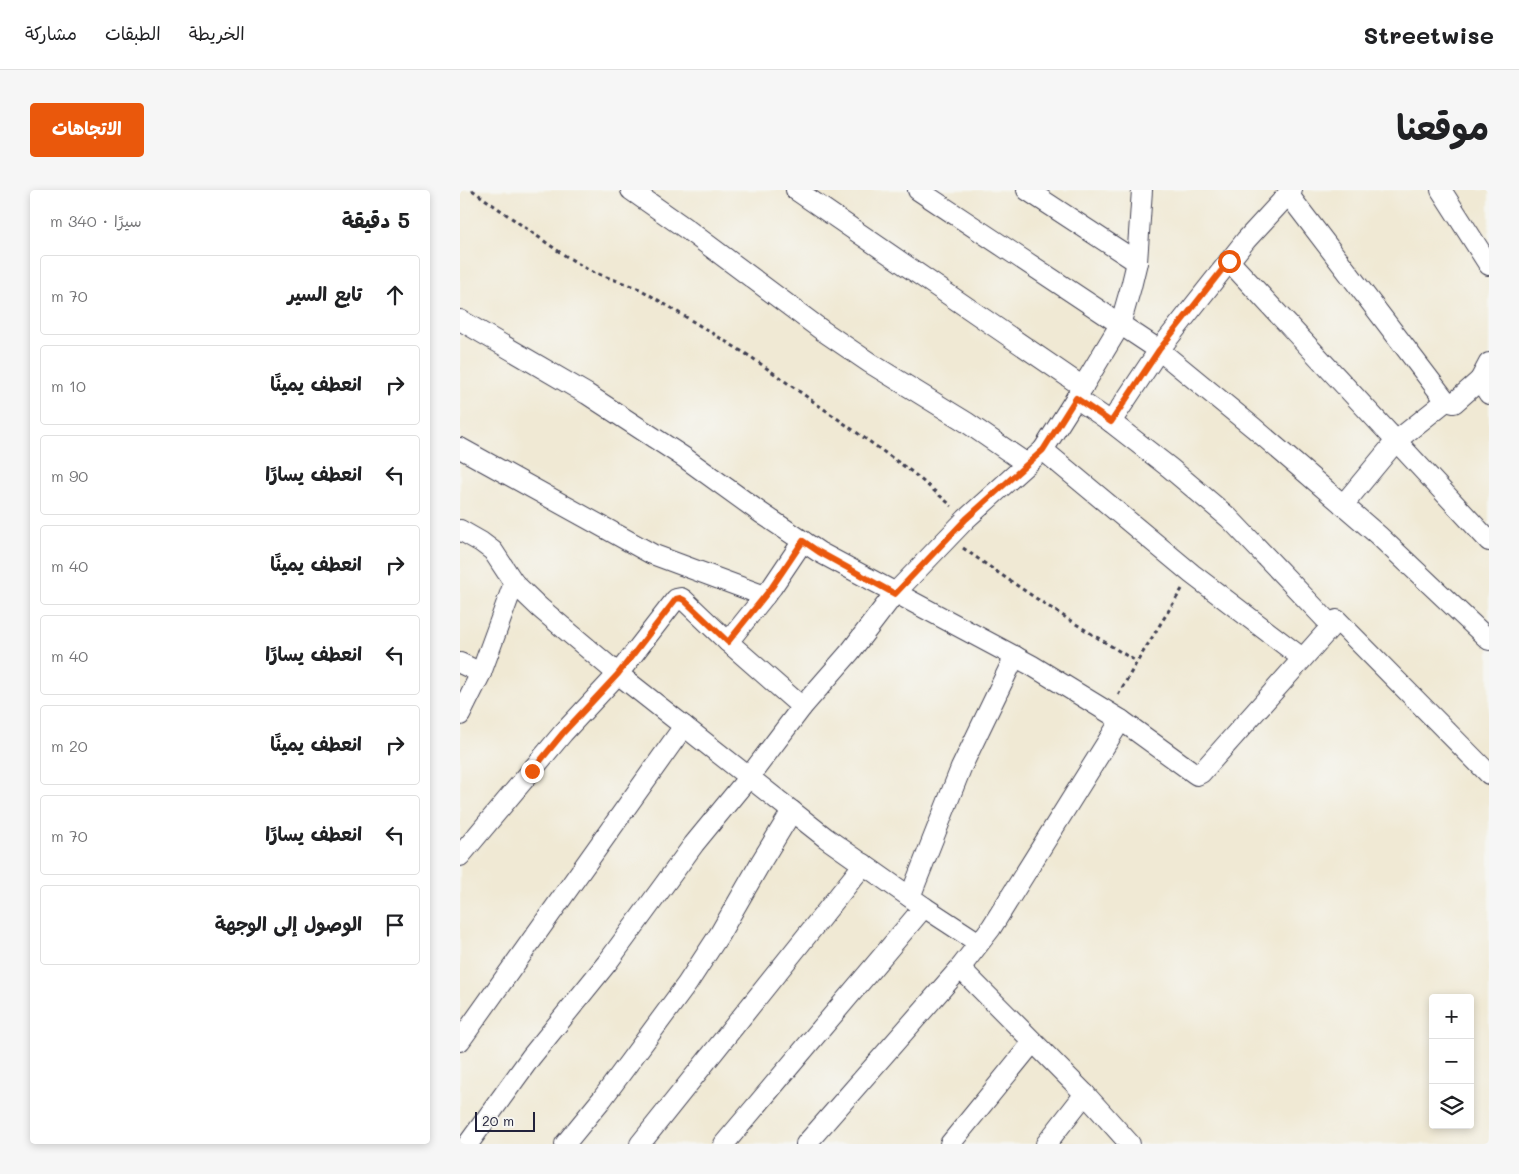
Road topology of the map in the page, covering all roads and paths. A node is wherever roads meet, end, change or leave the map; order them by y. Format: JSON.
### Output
{"nodes":[{"id":1,"x":472,"y":190,"type":"edge"},
{"id":2,"x":631,"y":190,"type":"edge"},
{"id":3,"x":796,"y":190,"type":"edge"},
{"id":4,"x":918,"y":190,"type":"edge"},
{"id":5,"x":1026,"y":190,"type":"edge"},
{"id":6,"x":1141,"y":190,"type":"edge"},
{"id":7,"x":1441,"y":190,"type":"edge"},
{"id":8,"x":1290,"y":192,"type":"edge"},
{"id":9,"x":1229,"y":261,"type":"junction"},
{"id":10,"x":1137,"y":262,"type":"junction"},
{"id":11,"x":1489,"y":265,"type":"edge"},
{"id":12,"x":460,"y":320,"type":"edge"},
{"id":13,"x":1120,"y":324,"type":"junction"},
{"id":14,"x":1159,"y":350,"type":"junction"},
{"id":15,"x":1486,"y":379,"type":"edge"},
{"id":16,"x":1080,"y":393,"type":"junction"},
{"id":17,"x":1446,"y":400,"type":"junction"},
{"id":18,"x":1111,"y":422,"type":"junction"},
{"id":19,"x":1396,"y":441,"type":"junction"},
{"id":20,"x":460,"y":448,"type":"edge"},
{"id":21,"x":1043,"y":450,"type":"junction"},
{"id":22,"x":1027,"y":464,"type":"junction"},
{"id":23,"x":1343,"y":505,"type":"junction"},
{"id":24,"x":966,"y":519,"type":"junction"},
{"id":25,"x":460,"y":530,"type":"edge"},
{"id":26,"x":949,"y":537,"type":"junction"},
{"id":27,"x":1489,"y":540,"type":"edge"},
{"id":28,"x":803,"y":541,"type":"junction"},
{"id":29,"x":1192,"y":574,"type":"junction"},
{"id":30,"x":514,"y":582,"type":"junction"},
{"id":31,"x":895,"y":594,"type":"junction"},
{"id":32,"x":765,"y":596,"type":"junction"},
{"id":33,"x":1332,"y":626,"type":"junction"},
{"id":34,"x":1489,"y":640,"type":"edge"},
{"id":35,"x":728,"y":642,"type":"junction"},
{"id":36,"x":1015,"y":656,"type":"junction"},
{"id":37,"x":1302,"y":658,"type":"junction"},
{"id":38,"x":1137,"y":662,"type":"junction"},
{"id":39,"x":460,"y":663,"type":"edge"},
{"id":40,"x":481,"y":673,"type":"junction"},
{"id":41,"x":618,"y":674,"type":"junction"},
{"id":42,"x":802,"y":707,"type":"junction"},
{"id":43,"x":460,"y":715,"type":"edge"},
{"id":44,"x":1114,"y":716,"type":"junction"},
{"id":45,"x":684,"y":726,"type":"junction"},
{"id":46,"x":1489,"y":774,"type":"edge"},
{"id":47,"x":749,"y":777,"type":"junction"},
{"id":48,"x":792,"y":811,"type":"junction"},
{"id":49,"x":460,"y":856,"type":"edge"},
{"id":50,"x":864,"y":864,"type":"junction"},
{"id":51,"x":917,"y":902,"type":"junction"},
{"id":52,"x":979,"y":943,"type":"junction"},
{"id":53,"x":960,"y":968,"type":"junction"},
{"id":54,"x":460,"y":1041,"type":"edge"},
{"id":55,"x":1033,"y":1042,"type":"junction"},
{"id":56,"x":1086,"y":1094,"type":"junction"},
{"id":57,"x":468,"y":1144,"type":"edge"},
{"id":58,"x":565,"y":1144,"type":"edge"},
{"id":59,"x":640,"y":1144,"type":"edge"},
{"id":60,"x":724,"y":1144,"type":"edge"},
{"id":61,"x":806,"y":1144,"type":"edge"},
{"id":62,"x":950,"y":1144,"type":"edge"},
{"id":63,"x":1046,"y":1144,"type":"edge"},
{"id":64,"x":1130,"y":1144,"type":"edge"}],
"edges":[{"from":1,"to":24,"type":"path"},
{"from":2,"to":22,"type":"street"},
{"from":3,"to":16,"type":"street"},
{"from":4,"to":13,"type":"street"},
{"from":5,"to":10,"type":"street"},
{"from":6,"to":10,"type":"street"},
{"from":7,"to":11,"type":"street"},
{"from":8,"to":9,"type":"street"},
{"from":8,"to":17,"type":"street"},
{"from":9,"to":14,"type":"street"},
{"from":9,"to":19,"type":"street"},
{"from":10,"to":13,"type":"street"},
{"from":12,"to":28,"type":"street"},
{"from":13,"to":14,"type":"street"},
{"from":13,"to":16,"type":"street"},
{"from":14,"to":18,"type":"street"},
{"from":14,"to":23,"type":"street"},
{"from":15,"to":17,"type":"street"},
{"from":16,"to":18,"type":"street"},
{"from":16,"to":21,"type":"street"},
{"from":17,"to":19,"type":"street"},
{"from":18,"to":33,"type":"street"},
{"from":19,"to":23,"type":"street"},
{"from":19,"to":27,"type":"street"},
{"from":20,"to":32,"type":"street"},
{"from":21,"to":22,"type":"street"},
{"from":21,"to":29,"type":"street"},
{"from":22,"to":24,"type":"street"},
{"from":23,"to":34,"type":"street"},
{"from":24,"to":26,"type":"street"},
{"from":25,"to":30,"type":"street"},
{"from":26,"to":31,"type":"street"},
{"from":26,"to":38,"type":"path"},
{"from":28,"to":31,"type":"street"},
{"from":28,"to":32,"type":"street"},
{"from":29,"to":37,"type":"street"},
{"from":29,"to":38,"type":"path"},
{"from":30,"to":40,"type":"street"},
{"from":30,"to":41,"type":"street"},
{"from":31,"to":36,"type":"street"},
{"from":31,"to":42,"type":"street"},
{"from":32,"to":35,"type":"street"},
{"from":33,"to":37,"type":"street"},
{"from":33,"to":46,"type":"street"},
{"from":35,"to":41,"type":"street"},
{"from":35,"to":42,"type":"street"},
{"from":36,"to":44,"type":"street"},
{"from":36,"to":51,"type":"street"},
{"from":37,"to":44,"type":"street"},
{"from":38,"to":44,"type":"path"},
{"from":39,"to":40,"type":"street"},
{"from":40,"to":43,"type":"street"},
{"from":41,"to":45,"type":"street"},
{"from":41,"to":49,"type":"street"},
{"from":42,"to":47,"type":"street"},
{"from":44,"to":52,"type":"street"},
{"from":45,"to":47,"type":"street"},
{"from":45,"to":54,"type":"street"},
{"from":47,"to":48,"type":"street"},
{"from":47,"to":57,"type":"street"},
{"from":48,"to":50,"type":"street"},
{"from":48,"to":58,"type":"street"},
{"from":50,"to":51,"type":"street"},
{"from":50,"to":59,"type":"street"},
{"from":51,"to":52,"type":"street"},
{"from":51,"to":60,"type":"street"},
{"from":52,"to":53,"type":"street"},
{"from":53,"to":55,"type":"street"},
{"from":53,"to":61,"type":"street"},
{"from":55,"to":56,"type":"street"},
{"from":55,"to":62,"type":"street"},
{"from":56,"to":63,"type":"street"},
{"from":56,"to":64,"type":"street"}]}
